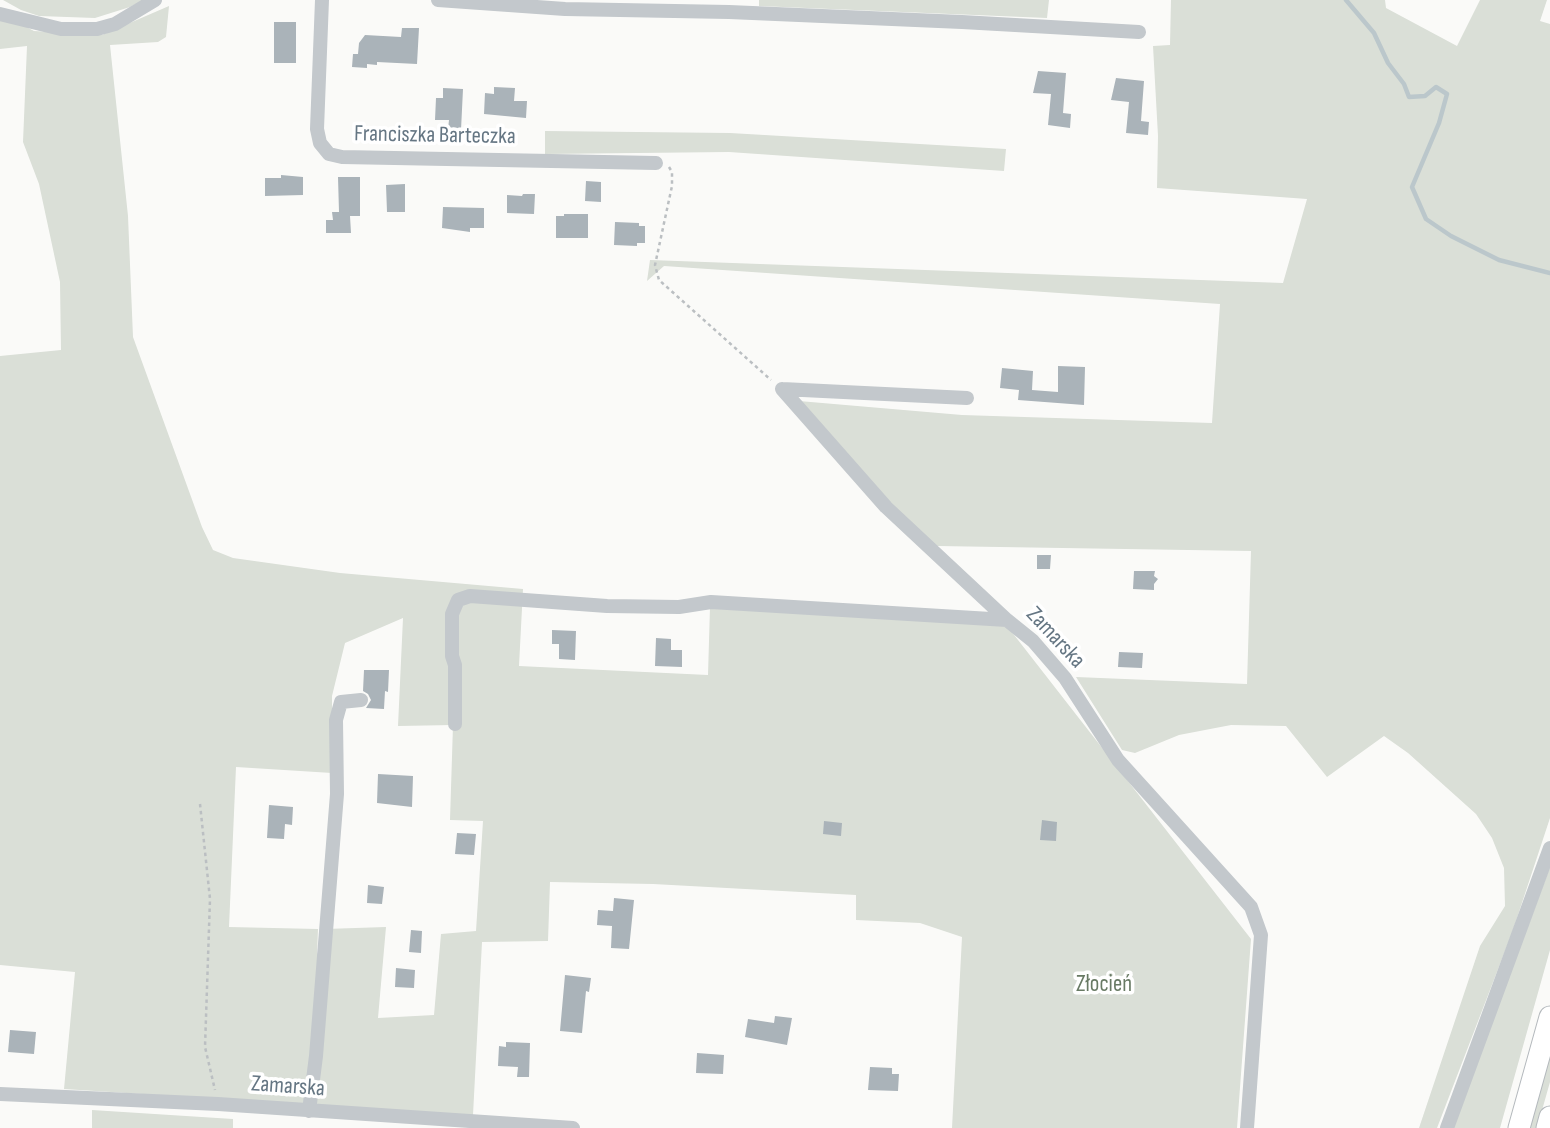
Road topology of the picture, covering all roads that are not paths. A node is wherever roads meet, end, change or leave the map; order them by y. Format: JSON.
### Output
{"nodes":[{"id":1,"x":155,"y":0,"type":"edge"},
{"id":2,"x":322,"y":0,"type":"edge"},
{"id":3,"x":438,"y":0,"type":"edge"},
{"id":4,"x":0,"y":14,"type":"edge"},
{"id":5,"x":1139,"y":32,"type":"dead end"},
{"id":6,"x":656,"y":163,"type":"road end"},
{"id":7,"x":967,"y":398,"type":"dead end"},
{"id":8,"x":1007,"y":620,"type":"junction"},
{"id":9,"x":360,"y":700,"type":"dead end"},
{"id":10,"x":455,"y":724,"type":"dead end"},
{"id":11,"x":1550,"y":848,"type":"edge"},
{"id":12,"x":1550,"y":1017,"type":"edge"},
{"id":13,"x":0,"y":1094,"type":"edge"},
{"id":14,"x":309,"y":1111,"type":"junction"},
{"id":15,"x":1550,"y":1116,"type":"edge"},
{"id":16,"x":573,"y":1128,"type":"edge"},
{"id":17,"x":1247,"y":1128,"type":"edge"},
{"id":18,"x":1447,"y":1128,"type":"edge"},
{"id":19,"x":1519,"y":1128,"type":"edge"},
{"id":20,"x":1547,"y":1128,"type":"edge"}],
"edges":[{"from":1,"to":4,"type":"street"},
{"from":2,"to":6,"type":"street","name":"Franciszka Barteczka"},
{"from":3,"to":5,"type":"street"},
{"from":7,"to":8,"type":"street","name":"Zamarska"},
{"from":8,"to":10,"type":"street"},
{"from":8,"to":17,"type":"street","name":"Zamarska"},
{"from":9,"to":14,"type":"street"},
{"from":11,"to":18,"type":"street"},
{"from":12,"to":19,"type":"highway"},
{"from":13,"to":14,"type":"street","name":"Zamarska"},
{"from":14,"to":16,"type":"street","name":"Zamarska"},
{"from":15,"to":20,"type":"highway"}]}
